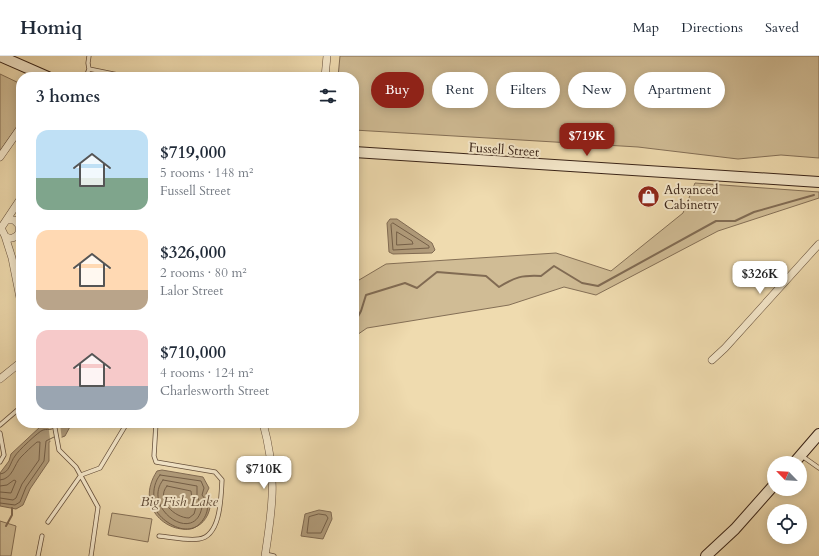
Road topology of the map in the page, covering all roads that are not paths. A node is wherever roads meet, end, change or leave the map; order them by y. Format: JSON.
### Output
{"nodes":[{"id":1,"x":0,"y":56,"type":"edge"},
{"id":2,"x":89,"y":56,"type":"edge"},
{"id":3,"x":327,"y":56,"type":"edge"},
{"id":4,"x":89,"y":69,"type":"junction"},
{"id":5,"x":37,"y":72,"type":"edge"},
{"id":6,"x":88,"y":72,"type":"edge"},
{"id":7,"x":104,"y":72,"type":"edge"},
{"id":8,"x":325,"y":72,"type":"edge"},
{"id":9,"x":16,"y":134,"type":"edge"},
{"id":10,"x":359,"y":152,"type":"edge"},
{"id":11,"x":0,"y":157,"type":"edge"},
{"id":12,"x":819,"y":182,"type":"edge"},
{"id":13,"x":16,"y":204,"type":"edge"},
{"id":14,"x":4,"y":221,"type":"edge"},
{"id":15,"x":16,"y":222,"type":"edge"},
{"id":16,"x":3,"y":235,"type":"edge"},
{"id":17,"x":16,"y":236,"type":"edge"},
{"id":18,"x":16,"y":243,"type":"edge"},
{"id":19,"x":819,"y":244,"type":"edge"},
{"id":20,"x":12,"y":258,"type":"junction"},
{"id":21,"x":16,"y":278,"type":"edge"},
{"id":22,"x":712,"y":360,"type":"dead end"},
{"id":23,"x":16,"y":366,"type":"edge"},
{"id":24,"x":0,"y":379,"type":"edge"},
{"id":25,"x":16,"y":411,"type":"edge"},
{"id":26,"x":0,"y":425,"type":"edge"},
{"id":27,"x":55,"y":428,"type":"edge"},
{"id":28,"x":124,"y":428,"type":"edge"},
{"id":29,"x":156,"y":428,"type":"edge"},
{"id":30,"x":264,"y":428,"type":"edge"},
{"id":31,"x":0,"y":432,"type":"edge"},
{"id":32,"x":819,"y":434,"type":"edge"},
{"id":33,"x":801,"y":455,"type":"joint"},
{"id":34,"x":0,"y":462,"type":"edge"},
{"id":35,"x":819,"y":468,"type":"edge"},
{"id":36,"x":81,"y":475,"type":"junction"},
{"id":37,"x":767,"y":493,"type":"edge"},
{"id":38,"x":48,"y":522,"type":"dead end"},
{"id":39,"x":42,"y":536,"type":"dead end"},
{"id":40,"x":159,"y":536,"type":"dead end"},
{"id":41,"x":265,"y":555,"type":"edge"},
{"id":42,"x":38,"y":556,"type":"edge"},
{"id":43,"x":91,"y":556,"type":"edge"},
{"id":44,"x":274,"y":556,"type":"edge"},
{"id":45,"x":706,"y":556,"type":"edge"}],
"edges":[{"from":1,"to":5,"type":"street"},
{"from":2,"to":4,"type":"lane"},
{"from":3,"to":8,"type":"street"},
{"from":4,"to":6,"type":"lane"},
{"from":4,"to":7,"type":"lane"},
{"from":9,"to":11,"type":"street"},
{"from":10,"to":12,"type":"street","name":"Fussell Street"},
{"from":13,"to":14,"type":"street"},
{"from":14,"to":15,"type":"street"},
{"from":14,"to":16,"type":"street"},
{"from":16,"to":17,"type":"street"},
{"from":16,"to":20,"type":"street"},
{"from":18,"to":20,"type":"street"},
{"from":19,"to":22,"type":"street"},
{"from":20,"to":21,"type":"street"},
{"from":23,"to":24,"type":"street"},
{"from":25,"to":26,"type":"lane"},
{"from":27,"to":36,"type":"lane"},
{"from":28,"to":36,"type":"lane"},
{"from":29,"to":40,"type":"lane"},
{"from":30,"to":41,"type":"street"},
{"from":31,"to":34,"type":"lane"},
{"from":32,"to":33,"type":"street"},
{"from":33,"to":35,"type":"lane"},
{"from":36,"to":38,"type":"lane"},
{"from":36,"to":43,"type":"lane"},
{"from":37,"to":45,"type":"street"},
{"from":39,"to":42,"type":"lane"},
{"from":41,"to":44,"type":"lane"}]}
